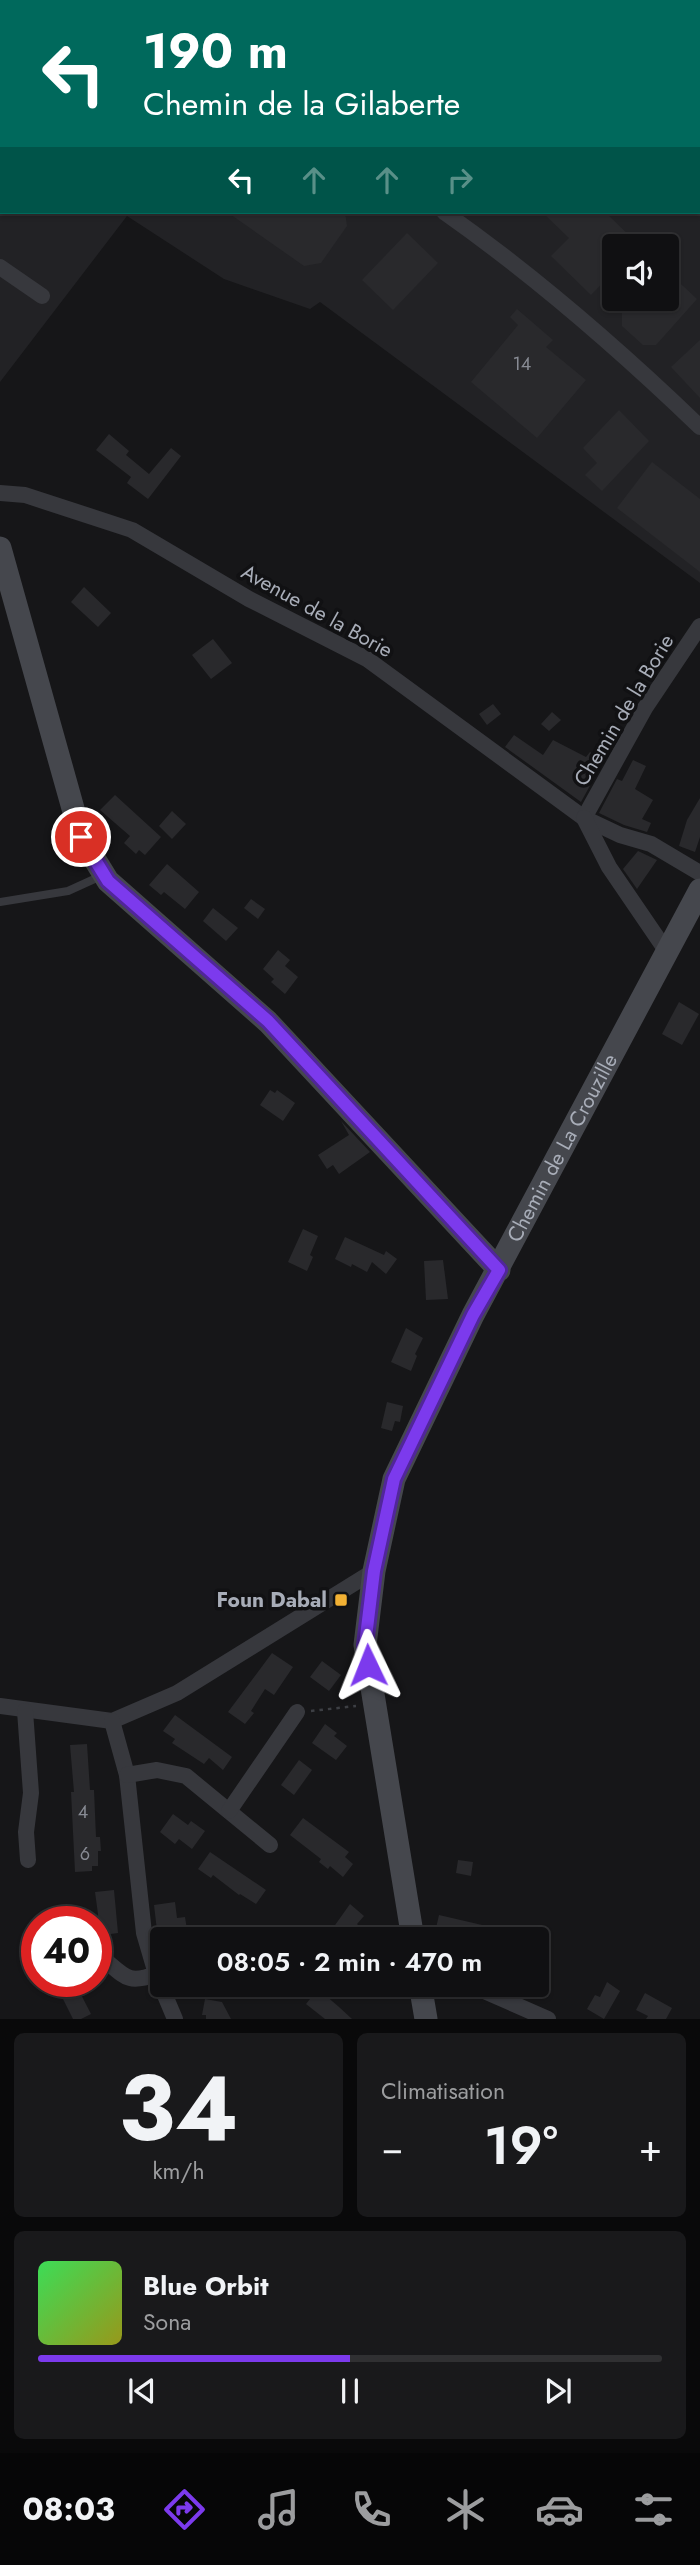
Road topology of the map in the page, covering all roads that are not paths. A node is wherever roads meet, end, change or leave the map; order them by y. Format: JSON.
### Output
{"nodes":[{"id":1,"x":447,"y":214,"type":"edge"},
{"id":2,"x":0,"y":267,"type":"edge"},
{"id":3,"x":41,"y":296,"type":"dead end"},
{"id":4,"x":700,"y":427,"type":"edge"},
{"id":5,"x":0,"y":494,"type":"edge"},
{"id":6,"x":0,"y":548,"type":"edge"},
{"id":7,"x":700,"y":625,"type":"edge"},
{"id":8,"x":584,"y":818,"type":"junction"},
{"id":9,"x":700,"y":873,"type":"edge"},
{"id":10,"x":104,"y":875,"type":"junction"},
{"id":11,"x":700,"y":890,"type":"edge"},
{"id":12,"x":0,"y":902,"type":"edge"},
{"id":13,"x":667,"y":952,"type":"junction"},
{"id":14,"x":499,"y":1270,"type":"junction"},
{"id":15,"x":374,"y":1571,"type":"junction"},
{"id":16,"x":0,"y":1706,"type":"edge"},
{"id":17,"x":25,"y":1711,"type":"junction"},
{"id":18,"x":297,"y":1712,"type":"road end"},
{"id":19,"x":112,"y":1721,"type":"junction"},
{"id":20,"x":127,"y":1775,"type":"junction"},
{"id":21,"x":229,"y":1811,"type":"junction"},
{"id":22,"x":270,"y":1845,"type":"dead end"},
{"id":23,"x":28,"y":1860,"type":"dead end"},
{"id":24,"x":411,"y":1927,"type":"edge"},
{"id":25,"x":150,"y":1954,"type":"edge"},
{"id":26,"x":112,"y":1966,"type":"edge"},
{"id":27,"x":150,"y":1976,"type":"edge"},
{"id":28,"x":166,"y":1997,"type":"edge"},
{"id":29,"x":422,"y":1997,"type":"edge"},
{"id":30,"x":498,"y":1997,"type":"edge"},
{"id":31,"x":175,"y":2019,"type":"edge"},
{"id":32,"x":426,"y":2019,"type":"edge"},
{"id":33,"x":548,"y":2019,"type":"edge"}],
"edges":[{"from":1,"to":4,"type":"street"},
{"from":2,"to":3,"type":"street"},
{"from":5,"to":8,"type":"street","name":"Avenue de la Borie"},
{"from":6,"to":10,"type":"street"},
{"from":7,"to":8,"type":"street","name":"Chemin de la Borie"},
{"from":8,"to":9,"type":"street","name":"Avenue de la Borie"},
{"from":8,"to":13,"type":"street"},
{"from":10,"to":12,"type":"lane"},
{"from":10,"to":14,"type":"street"},
{"from":11,"to":13,"type":"street","name":"Chemin de La Crouzille"},
{"from":13,"to":14,"type":"street","name":"Chemin de La Crouzille"},
{"from":14,"to":15,"type":"street","name":"Chemin de La Crouzille"},
{"from":15,"to":19,"type":"street"},
{"from":15,"to":24,"type":"street","name":"Chemin de La Crouzille"},
{"from":16,"to":17,"type":"street"},
{"from":17,"to":19,"type":"street"},
{"from":17,"to":23,"type":"street"},
{"from":18,"to":21,"type":"street"},
{"from":19,"to":20,"type":"street"},
{"from":20,"to":21,"type":"street"},
{"from":20,"to":25,"type":"street"},
{"from":21,"to":22,"type":"street"},
{"from":26,"to":27,"type":"street"},
{"from":28,"to":31,"type":"street"},
{"from":29,"to":32,"type":"street"},
{"from":30,"to":33,"type":"street"}]}
